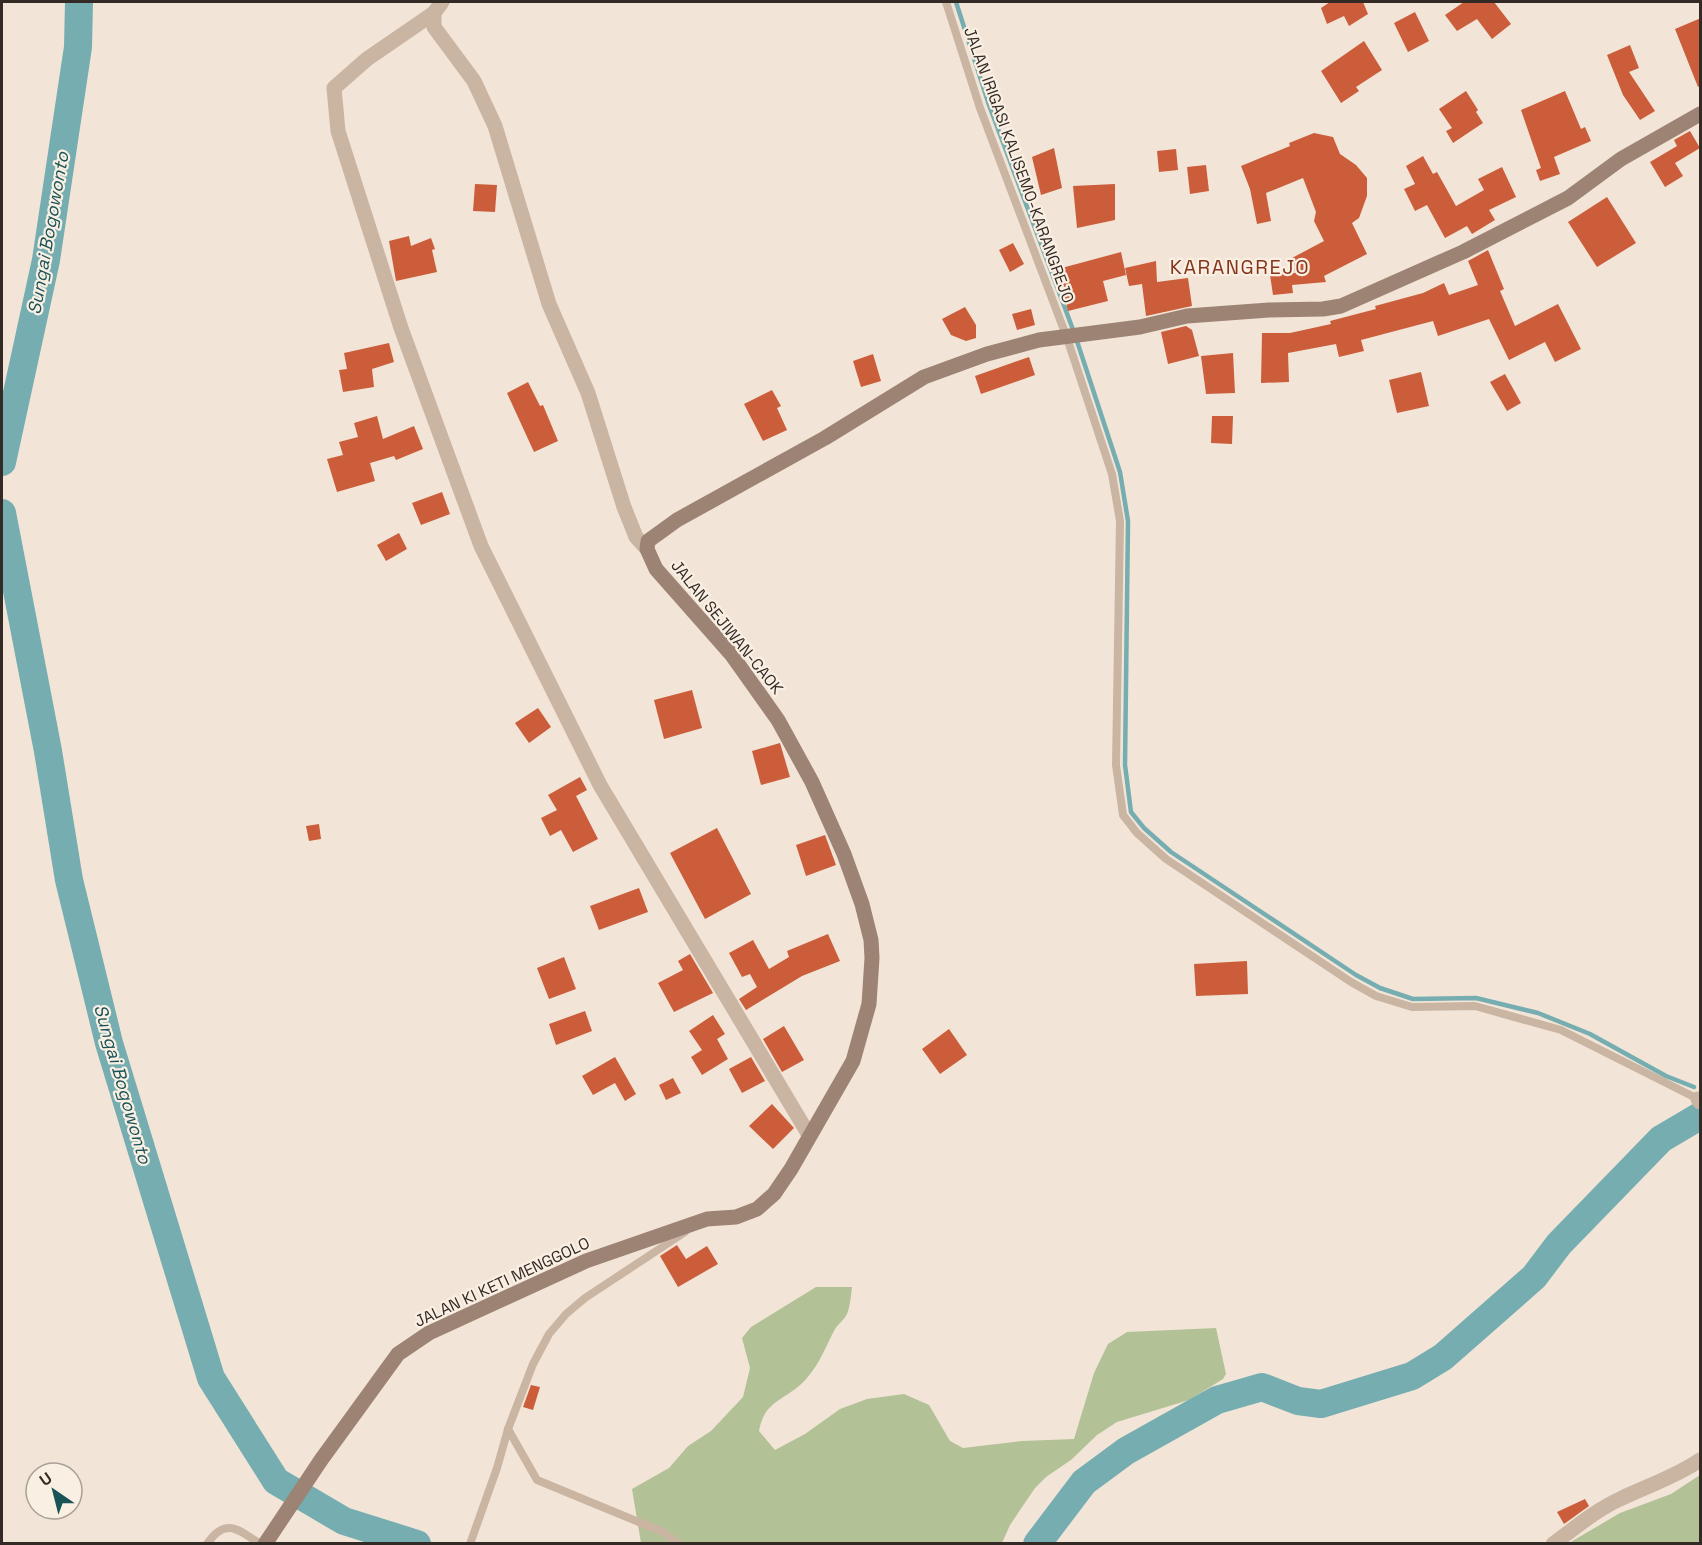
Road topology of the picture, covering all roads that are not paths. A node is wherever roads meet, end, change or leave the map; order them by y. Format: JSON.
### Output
{"nodes":[{"id":1,"x":946,"y":2,"type":"edge"},
{"id":2,"x":438,"y":7,"type":"edge"},
{"id":3,"x":1701,"y":114,"type":"edge"},
{"id":4,"x":1068,"y":338,"type":"junction"},
{"id":5,"x":647,"y":549,"type":"junction"},
{"id":6,"x":1699,"y":1100,"type":"edge"},
{"id":7,"x":809,"y":1135,"type":"junction"},
{"id":8,"x":707,"y":1219,"type":"junction"},
{"id":9,"x":508,"y":1429,"type":"junction"},
{"id":10,"x":1701,"y":1460,"type":"edge"},
{"id":11,"x":207,"y":1544,"type":"edge"},
{"id":12,"x":260,"y":1544,"type":"edge"},
{"id":13,"x":265,"y":1544,"type":"edge"},
{"id":14,"x":470,"y":1544,"type":"edge"},
{"id":15,"x":679,"y":1544,"type":"edge"},
{"id":16,"x":1553,"y":1544,"type":"edge"}],
"edges":[{"from":1,"to":4,"type":"lane","name":"JALAN IRIGASI KALISEMO-KARANGREJO"},
{"from":2,"to":5,"type":"street"},
{"from":2,"to":7,"type":"street"},
{"from":3,"to":4,"type":"street"},
{"from":4,"to":5,"type":"street"},
{"from":4,"to":6,"type":"lane","name":"JALAN IRIGASI KALISEMO-KARANGREJO"},
{"from":5,"to":7,"type":"street","name":"JALAN SEJIWAN-CAOK"},
{"from":7,"to":8,"type":"street","name":"JALAN SEJIWAN-CAOK"},
{"from":8,"to":9,"type":"lane"},
{"from":8,"to":13,"type":"street","name":"JALAN KI KETI MENGGOLO"},
{"from":9,"to":14,"type":"lane"},
{"from":9,"to":15,"type":"lane"},
{"from":10,"to":16,"type":"street"},
{"from":11,"to":12,"type":"lane"}]}
